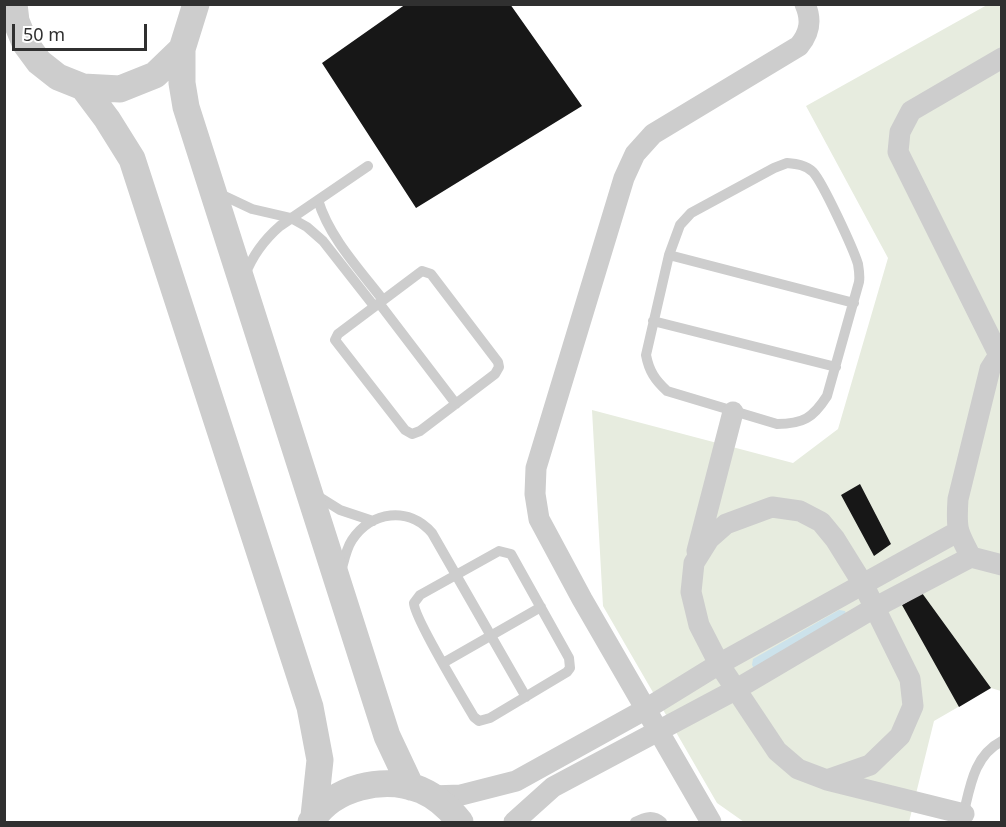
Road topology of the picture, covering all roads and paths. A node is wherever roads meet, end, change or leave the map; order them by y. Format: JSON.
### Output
{"nodes":[{"id":1,"x":14,"y":4,"type":"edge"},
{"id":2,"x":805,"y":4,"type":"edge"},
{"id":3,"x":197,"y":5,"type":"edge"},
{"id":4,"x":182,"y":49,"type":"junction"},
{"id":5,"x":1002,"y":58,"type":"edge"},
{"id":6,"x":83,"y":87,"type":"junction"},
{"id":7,"x":368,"y":166,"type":"dead end"},
{"id":8,"x":212,"y":189,"type":"junction"},
{"id":9,"x":318,"y":200,"type":"junction"},
{"id":10,"x":291,"y":218,"type":"junction"},
{"id":11,"x":669,"y":255,"type":"junction"},
{"id":12,"x":242,"y":284,"type":"junction"},
{"id":13,"x":379,"y":303,"type":"junction"},
{"id":14,"x":854,"y":303,"type":"junction"},
{"id":15,"x":652,"y":321,"type":"junction"},
{"id":16,"x":1000,"y":355,"type":"edge"},
{"id":17,"x":836,"y":367,"type":"junction"},
{"id":18,"x":456,"y":404,"type":"junction"},
{"id":19,"x":733,"y":412,"type":"junction"},
{"id":20,"x":307,"y":485,"type":"junction"},
{"id":21,"x":372,"y":520,"type":"junction"},
{"id":22,"x":957,"y":532,"type":"junction"},
{"id":23,"x":971,"y":557,"type":"junction"},
{"id":24,"x":694,"y":563,"type":"junction"},
{"id":25,"x":1002,"y":565,"type":"edge"},
{"id":26,"x":456,"y":574,"type":"junction"},
{"id":27,"x":338,"y":582,"type":"junction"},
{"id":28,"x":863,"y":584,"type":"junction"},
{"id":29,"x":541,"y":607,"type":"junction"},
{"id":30,"x":874,"y":608,"type":"junction"},
{"id":31,"x":491,"y":635,"type":"junction"},
{"id":32,"x":443,"y":663,"type":"junction"},
{"id":33,"x":719,"y":664,"type":"junction"},
{"id":34,"x":735,"y":690,"type":"junction"},
{"id":35,"x":526,"y":697,"type":"junction"},
{"id":36,"x":646,"y":709,"type":"junction"},
{"id":37,"x":658,"y":730,"type":"junction"},
{"id":38,"x":1002,"y":741,"type":"edge"},
{"id":39,"x":827,"y":780,"type":"junction"},
{"id":40,"x":421,"y":791,"type":"junction"},
{"id":41,"x":963,"y":818,"type":"edge"},
{"id":42,"x":313,"y":819,"type":"edge"},
{"id":43,"x":460,"y":822,"type":"edge"},
{"id":44,"x":514,"y":822,"type":"edge"},
{"id":45,"x":635,"y":822,"type":"edge"},
{"id":46,"x":662,"y":822,"type":"edge"},
{"id":47,"x":711,"y":822,"type":"edge"}],
"edges":[{"from":1,"to":6,"type":"street"},
{"from":2,"to":36,"type":"street"},
{"from":3,"to":4,"type":"street"},
{"from":4,"to":6,"type":"street"},
{"from":4,"to":8,"type":"street"},
{"from":5,"to":16,"type":"street"},
{"from":6,"to":42,"type":"street"},
{"from":7,"to":9,"type":"lane"},
{"from":8,"to":10,"type":"lane"},
{"from":8,"to":12,"type":"street"},
{"from":9,"to":10,"type":"lane"},
{"from":9,"to":13,"type":"lane"},
{"from":10,"to":12,"type":"lane"},
{"from":10,"to":13,"type":"lane"},
{"from":11,"to":14,"type":"lane"},
{"from":11,"to":14,"type":"lane"},
{"from":11,"to":15,"type":"lane"},
{"from":12,"to":20,"type":"street"},
{"from":13,"to":18,"type":"lane"},
{"from":13,"to":18,"type":"lane"},
{"from":13,"to":18,"type":"lane"},
{"from":14,"to":17,"type":"lane"},
{"from":15,"to":17,"type":"lane"},
{"from":15,"to":19,"type":"lane"},
{"from":16,"to":22,"type":"street"},
{"from":17,"to":19,"type":"lane"},
{"from":19,"to":24,"type":"street"},
{"from":20,"to":21,"type":"lane"},
{"from":20,"to":27,"type":"street"},
{"from":21,"to":26,"type":"lane"},
{"from":21,"to":27,"type":"lane"},
{"from":22,"to":23,"type":"street"},
{"from":22,"to":28,"type":"street"},
{"from":23,"to":25,"type":"street"},
{"from":23,"to":30,"type":"street"},
{"from":24,"to":28,"type":"street"},
{"from":24,"to":33,"type":"street"},
{"from":26,"to":29,"type":"lane"},
{"from":26,"to":31,"type":"lane"},
{"from":26,"to":32,"type":"lane"},
{"from":27,"to":40,"type":"street"},
{"from":28,"to":30,"type":"street"},
{"from":28,"to":33,"type":"street"},
{"from":29,"to":31,"type":"lane"},
{"from":29,"to":35,"type":"lane"},
{"from":30,"to":34,"type":"street"},
{"from":30,"to":39,"type":"street"},
{"from":31,"to":32,"type":"lane"},
{"from":31,"to":35,"type":"lane"},
{"from":32,"to":35,"type":"lane"},
{"from":33,"to":34,"type":"street"},
{"from":33,"to":36,"type":"street"},
{"from":34,"to":37,"type":"street"},
{"from":34,"to":39,"type":"street"},
{"from":36,"to":37,"type":"street"},
{"from":36,"to":40,"type":"street"},
{"from":37,"to":44,"type":"street"},
{"from":37,"to":47,"type":"street"},
{"from":38,"to":41,"type":"lane"},
{"from":39,"to":41,"type":"street"},
{"from":40,"to":42,"type":"street"},
{"from":40,"to":43,"type":"street"},
{"from":45,"to":46,"type":"lane"}]}
